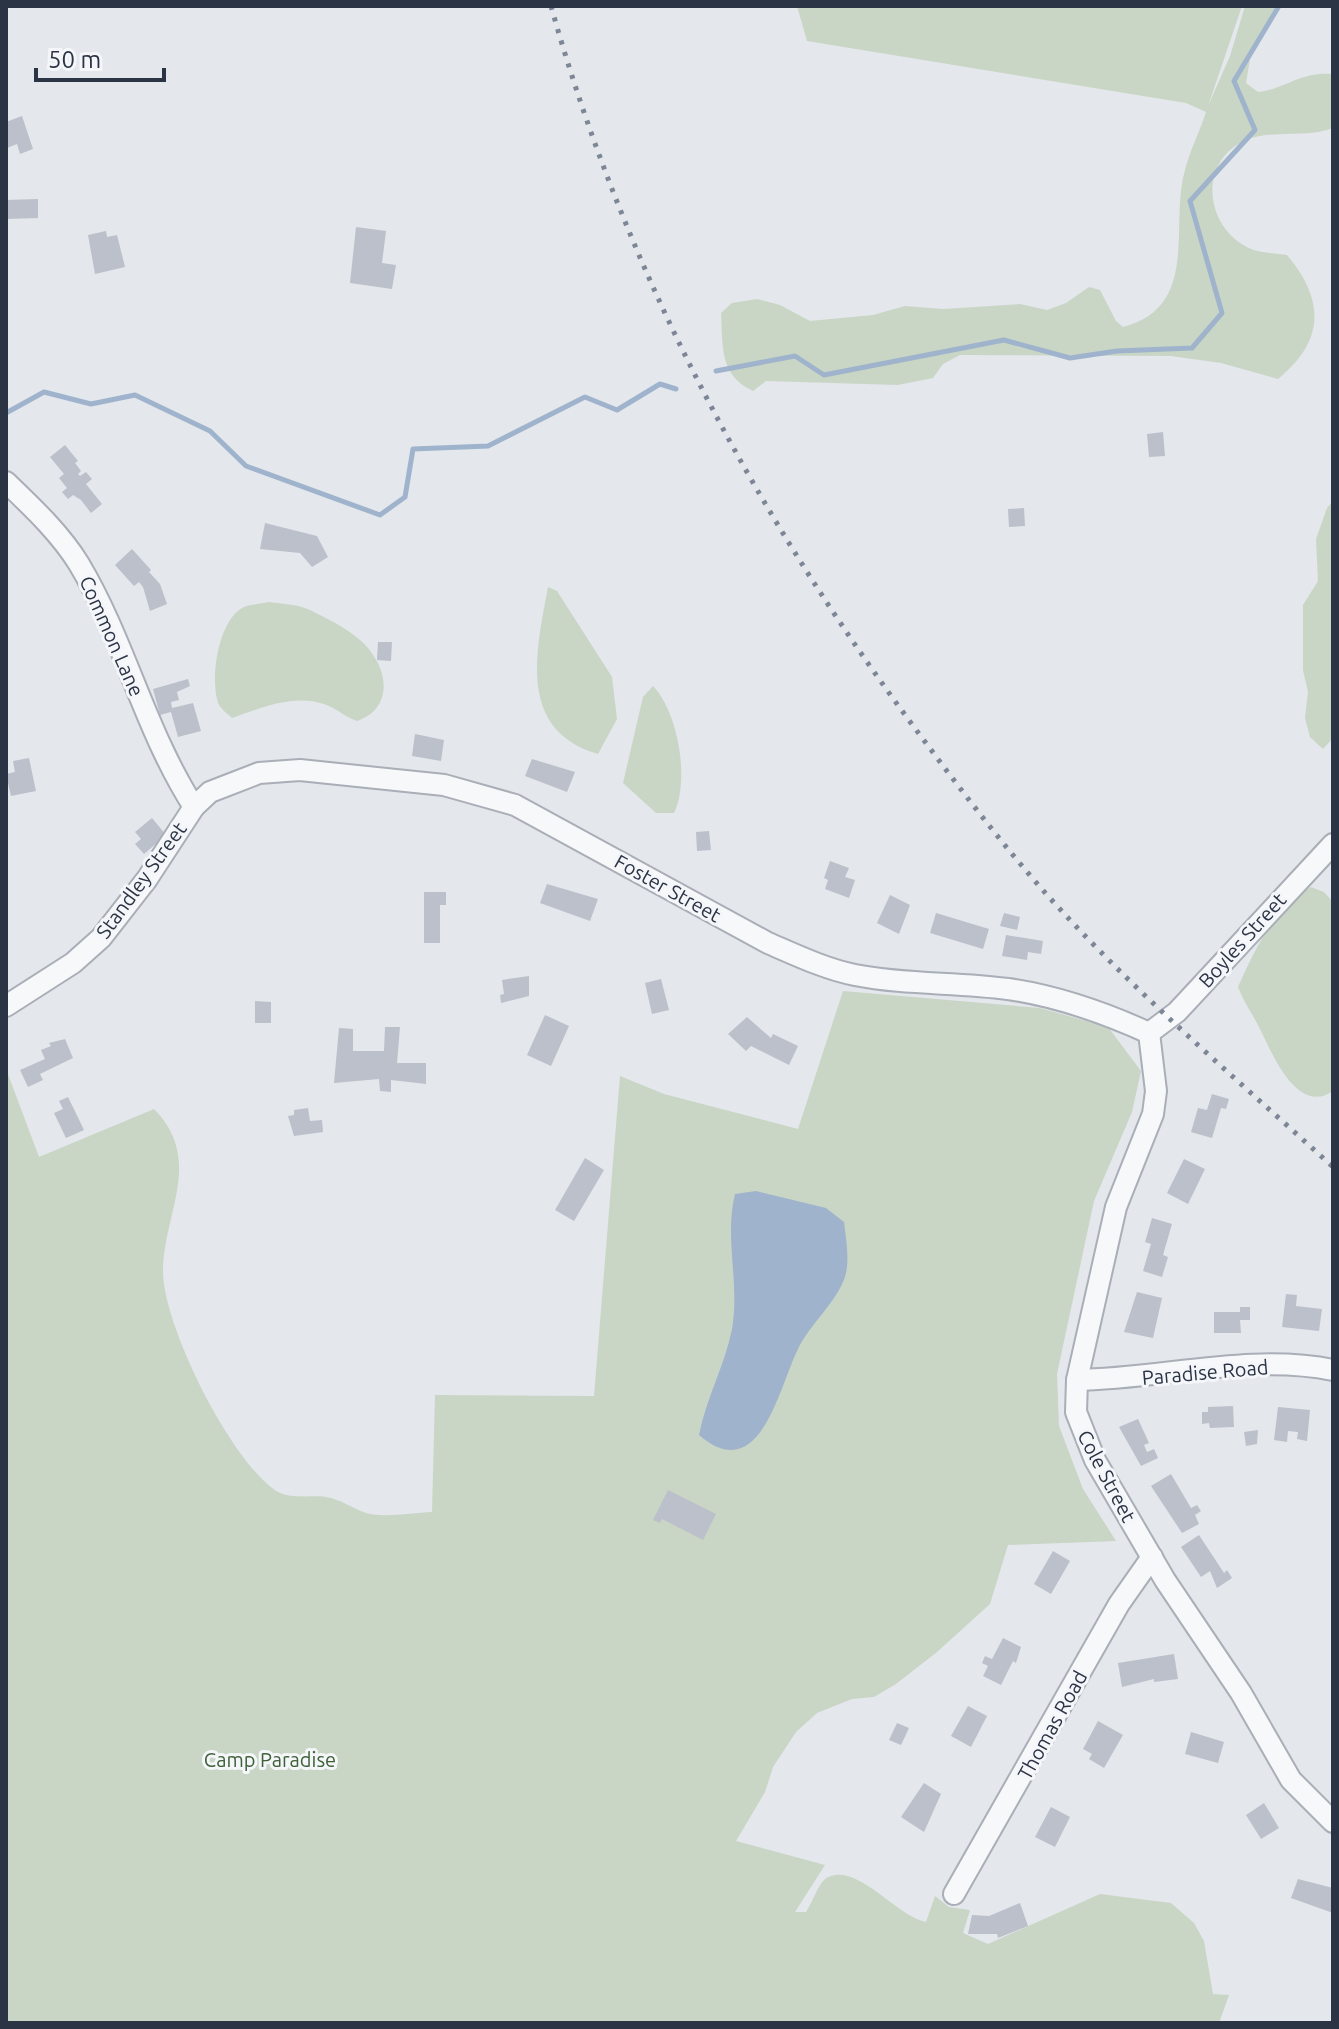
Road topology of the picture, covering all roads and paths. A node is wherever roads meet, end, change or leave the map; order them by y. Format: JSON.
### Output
{"nodes":[{"id":1,"x":6,"y":482,"type":"edge"},
{"id":2,"x":194,"y":807,"type":"junction"},
{"id":3,"x":1333,"y":844,"type":"edge"},
{"id":4,"x":6,"y":1006,"type":"edge"},
{"id":5,"x":1149,"y":1033,"type":"junction"},
{"id":6,"x":1333,"y":1370,"type":"edge"},
{"id":7,"x":1077,"y":1380,"type":"junction"},
{"id":8,"x":1152,"y":1557,"type":"junction"},
{"id":9,"x":1333,"y":1822,"type":"edge"},
{"id":10,"x":954,"y":1894,"type":"dead end"}],
"edges":[{"from":1,"to":2,"type":"street","name":"Common Lane"},
{"from":2,"to":4,"type":"street","name":"Standley Street"},
{"from":2,"to":5,"type":"street","name":"Foster Street"},
{"from":3,"to":5,"type":"street","name":"Boyles Street"},
{"from":5,"to":7,"type":"street","name":"Cole Street"},
{"from":6,"to":7,"type":"street","name":"Paradise Road"},
{"from":7,"to":8,"type":"street","name":"Cole Street"},
{"from":8,"to":9,"type":"street","name":"Cole Street"},
{"from":8,"to":10,"type":"street","name":"Thomas Road"}]}
